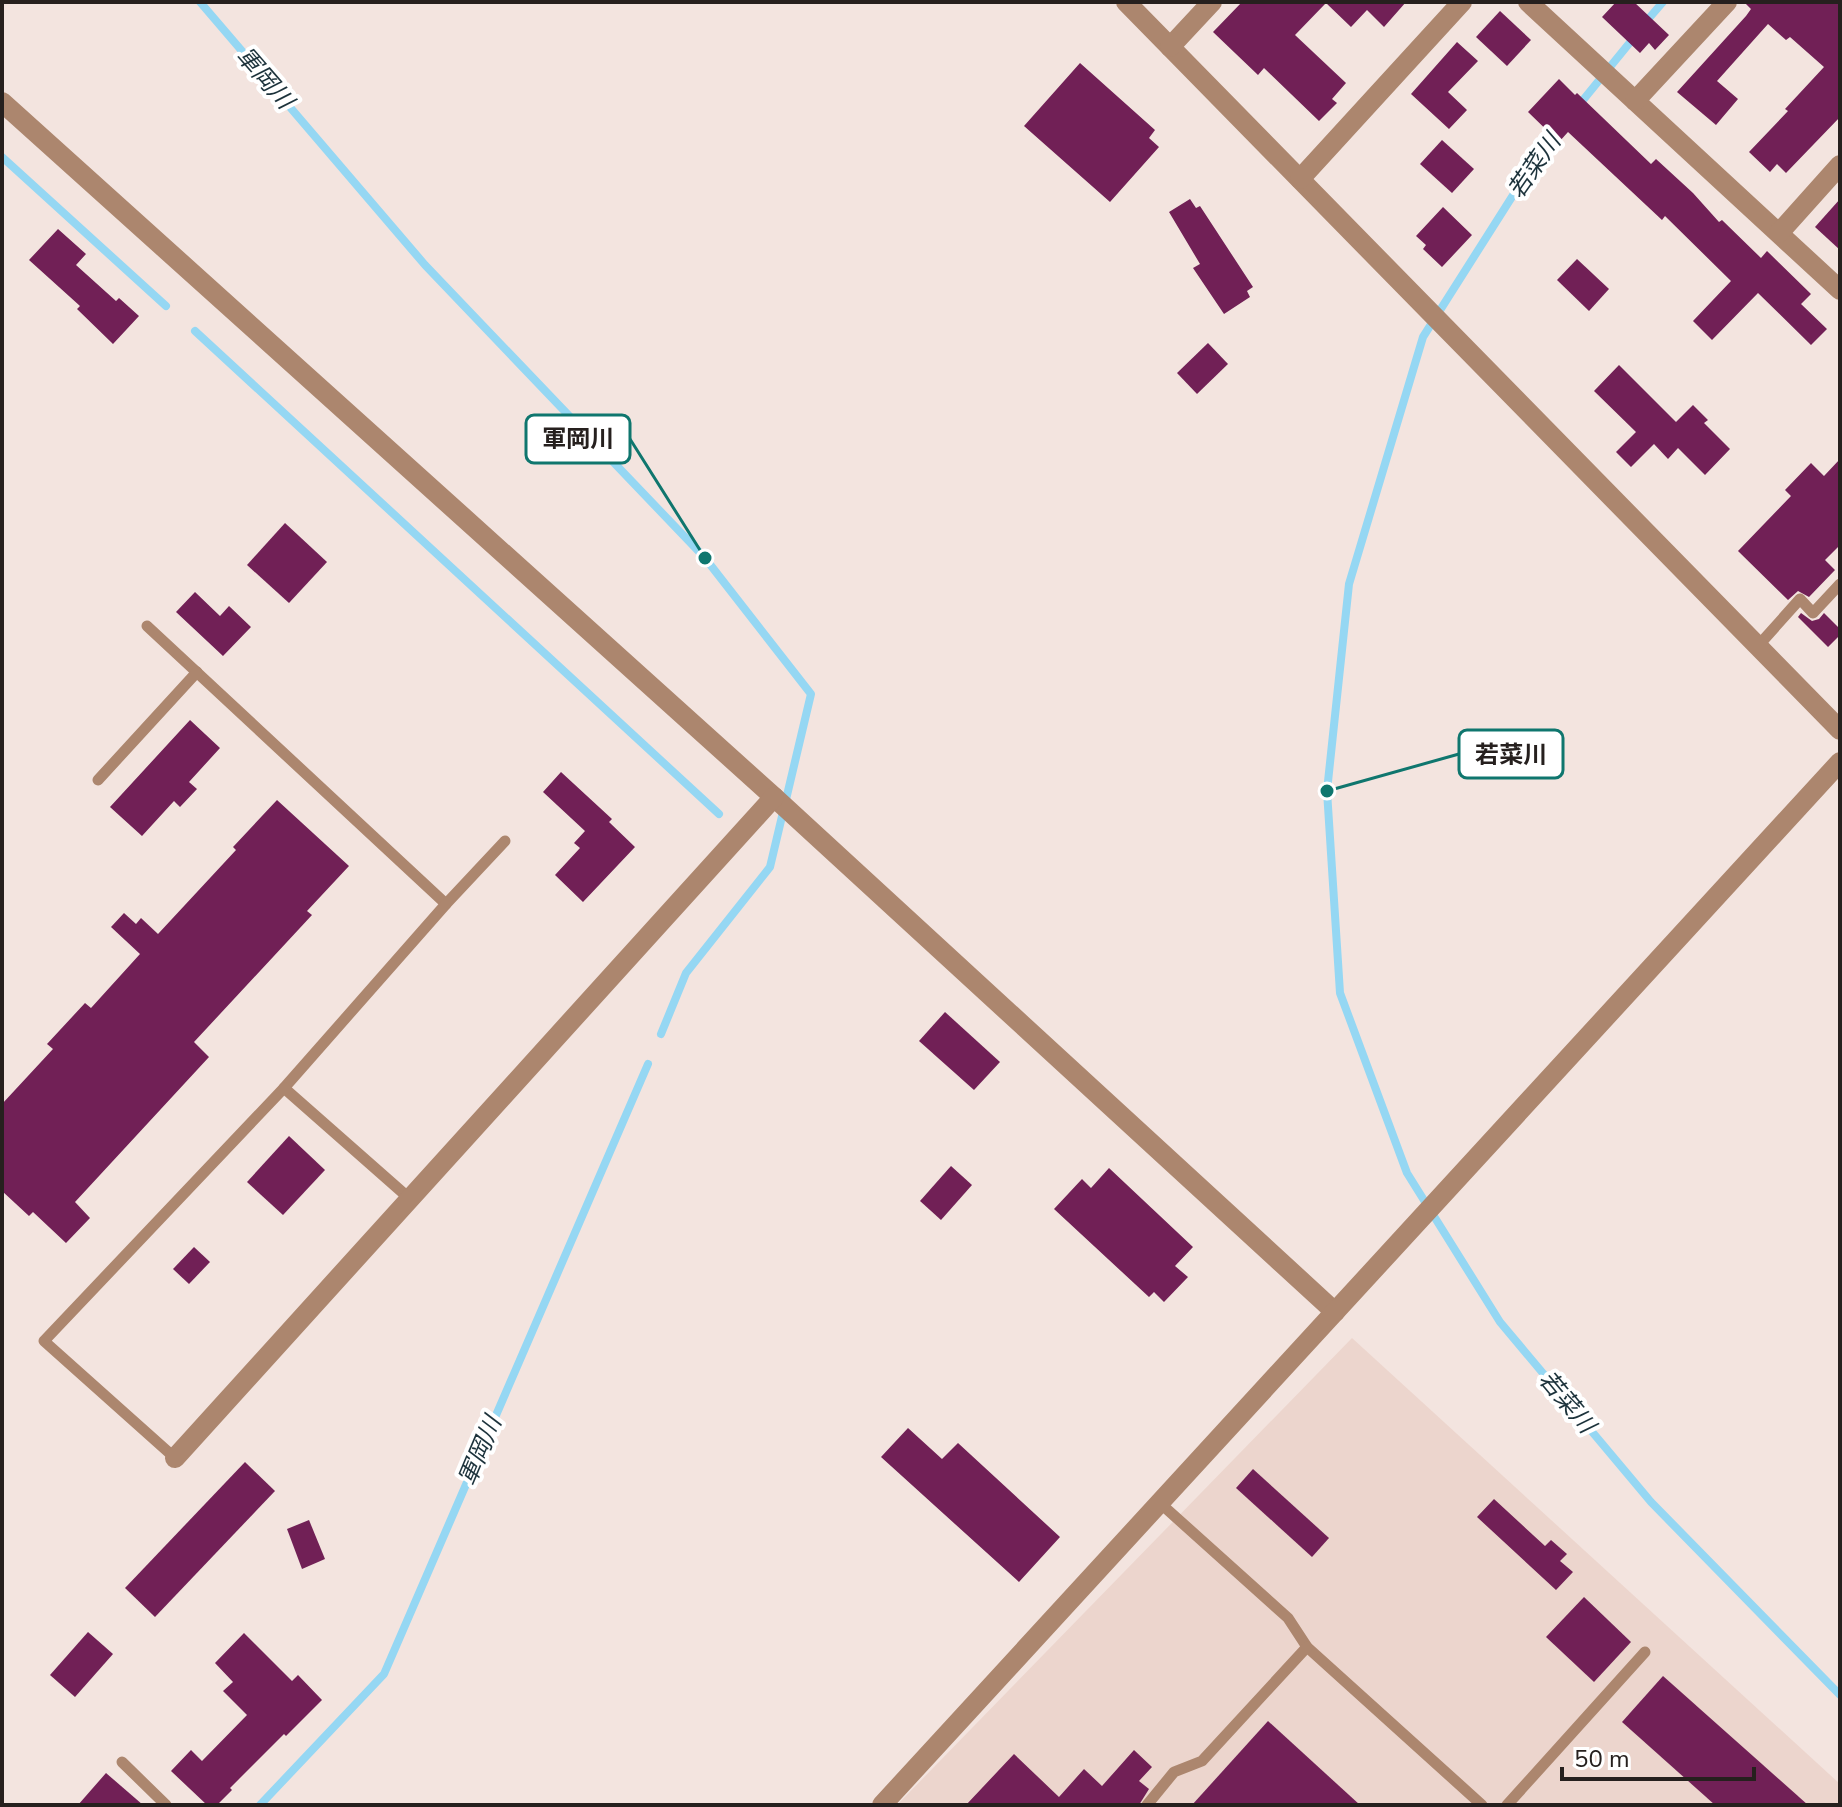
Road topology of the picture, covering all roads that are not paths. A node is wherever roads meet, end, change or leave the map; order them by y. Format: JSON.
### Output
{"nodes":[{"id":1,"x":1126,"y":2,"type":"edge"},
{"id":2,"x":1212,"y":2,"type":"edge"},
{"id":3,"x":1462,"y":2,"type":"edge"},
{"id":4,"x":1528,"y":2,"type":"edge"},
{"id":5,"x":1727,"y":2,"type":"edge"},
{"id":6,"x":1170,"y":47,"type":"junction"},
{"id":7,"x":1635,"y":101,"type":"junction"},
{"id":8,"x":2,"y":102,"type":"edge"},
{"id":9,"x":1840,"y":165,"type":"edge"},
{"id":10,"x":1300,"y":179,"type":"junction"},
{"id":11,"x":1779,"y":233,"type":"junction"},
{"id":12,"x":1840,"y":290,"type":"edge"},
{"id":13,"x":1837,"y":593,"type":"edge"},
{"id":14,"x":147,"y":626,"type":"dead end"},
{"id":15,"x":1758,"y":646,"type":"junction"},
{"id":16,"x":197,"y":672,"type":"junction"},
{"id":17,"x":1840,"y":730,"type":"edge"},
{"id":18,"x":1840,"y":762,"type":"edge"},
{"id":19,"x":98,"y":780,"type":"dead end"},
{"id":20,"x":774,"y":797,"type":"junction"},
{"id":21,"x":505,"y":841,"type":"dead end"},
{"id":22,"x":446,"y":904,"type":"junction"},
{"id":23,"x":284,"y":1088,"type":"junction"},
{"id":24,"x":410,"y":1199,"type":"junction"},
{"id":25,"x":1335,"y":1312,"type":"junction"},
{"id":26,"x":175,"y":1458,"type":"joint"},
{"id":27,"x":1160,"y":1503,"type":"junction"},
{"id":28,"x":1307,"y":1647,"type":"junction"},
{"id":29,"x":1645,"y":1652,"type":"dead end"},
{"id":30,"x":122,"y":1762,"type":"dead end"},
{"id":31,"x":166,"y":1805,"type":"edge"},
{"id":32,"x":882,"y":1805,"type":"edge"},
{"id":33,"x":1147,"y":1805,"type":"edge"},
{"id":34,"x":1482,"y":1805,"type":"edge"},
{"id":35,"x":1507,"y":1805,"type":"edge"}],
"edges":[{"from":1,"to":6,"type":"street"},
{"from":2,"to":6,"type":"street"},
{"from":3,"to":10,"type":"street"},
{"from":4,"to":7,"type":"street"},
{"from":5,"to":7,"type":"street"},
{"from":6,"to":10,"type":"street"},
{"from":7,"to":11,"type":"street"},
{"from":8,"to":20,"type":"street"},
{"from":9,"to":11,"type":"street"},
{"from":10,"to":15,"type":"street"},
{"from":11,"to":12,"type":"street"},
{"from":13,"to":15,"type":"lane"},
{"from":14,"to":16,"type":"lane"},
{"from":15,"to":17,"type":"street"},
{"from":16,"to":19,"type":"lane"},
{"from":16,"to":22,"type":"lane"},
{"from":18,"to":25,"type":"street"},
{"from":20,"to":24,"type":"street"},
{"from":20,"to":25,"type":"street"},
{"from":21,"to":22,"type":"lane"},
{"from":22,"to":23,"type":"lane"},
{"from":23,"to":24,"type":"lane"},
{"from":23,"to":26,"type":"lane"},
{"from":24,"to":26,"type":"street"},
{"from":25,"to":27,"type":"street"},
{"from":27,"to":28,"type":"lane"},
{"from":27,"to":32,"type":"street"},
{"from":28,"to":33,"type":"lane"},
{"from":28,"to":34,"type":"lane"},
{"from":29,"to":35,"type":"lane"},
{"from":30,"to":31,"type":"lane"}]}
